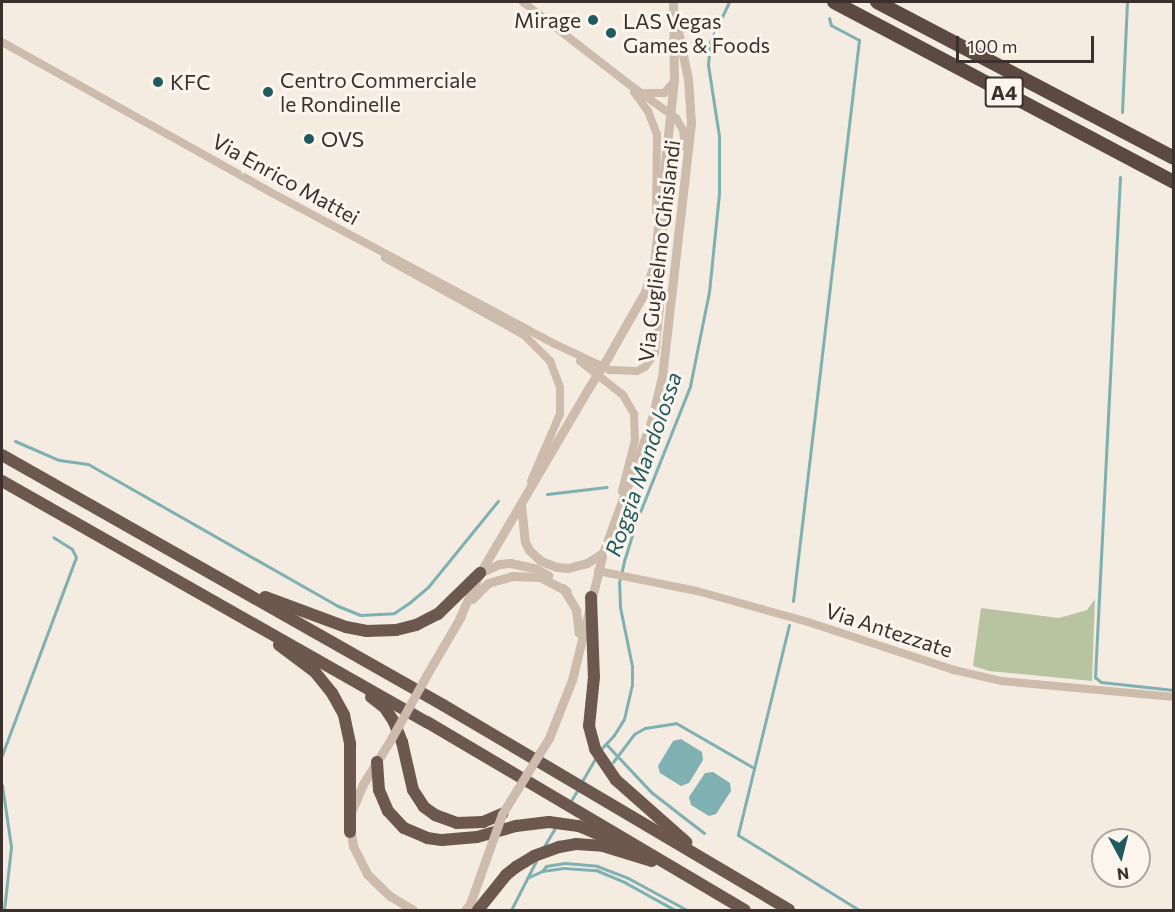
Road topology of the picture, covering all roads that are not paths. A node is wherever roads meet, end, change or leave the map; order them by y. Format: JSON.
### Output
{"nodes":[{"id":1,"x":523,"y":2,"type":"edge"},
{"id":2,"x":673,"y":2,"type":"edge"},
{"id":3,"x":834,"y":2,"type":"edge"},
{"id":4,"x":877,"y":2,"type":"edge"},
{"id":5,"x":675,"y":16,"type":"junction"},
{"id":6,"x":2,"y":42,"type":"edge"},
{"id":7,"x":674,"y":81,"type":"junction"},
{"id":8,"x":630,"y":86,"type":"junction"},
{"id":9,"x":669,"y":113,"type":"junction"},
{"id":10,"x":683,"y":130,"type":"junction"},
{"id":11,"x":669,"y":132,"type":"junction"},
{"id":12,"x":686,"y":157,"type":"junction"},
{"id":13,"x":1173,"y":158,"type":"edge"},
{"id":14,"x":1173,"y":182,"type":"edge"},
{"id":15,"x":272,"y":193,"type":"junction"},
{"id":16,"x":662,"y":193,"type":"junction"},
{"id":17,"x":655,"y":248,"type":"junction"},
{"id":18,"x":555,"y":344,"type":"junction"},
{"id":19,"x":2,"y":455,"type":"edge"},
{"id":20,"x":2,"y":481,"type":"edge"},
{"id":21,"x":523,"y":499,"type":"junction"},
{"id":22,"x":618,"y":513,"type":"junction"},
{"id":23,"x":603,"y":553,"type":"junction"},
{"id":24,"x":598,"y":572,"type":"junction"},
{"id":25,"x":480,"y":573,"type":"junction"},
{"id":26,"x":224,"y":581,"type":"junction"},
{"id":27,"x":566,"y":591,"type":"junction"},
{"id":28,"x":591,"y":597,"type":"junction"},
{"id":29,"x":213,"y":601,"type":"junction"},
{"id":30,"x":459,"y":619,"type":"junction"},
{"id":31,"x":579,"y":650,"type":"junction"},
{"id":32,"x":340,"y":672,"type":"junction"},
{"id":33,"x":1173,"y":697,"type":"edge"},
{"id":34,"x":377,"y":762,"type":"junction"},
{"id":35,"x":502,"y":814,"type":"junction"},
{"id":36,"x":350,"y":832,"type":"junction"},
{"id":37,"x":705,"y":860,"type":"junction"},
{"id":38,"x":681,"y":872,"type":"junction"},
{"id":39,"x":480,"y":877,"type":"junction"},
{"id":40,"x":413,"y":910,"type":"edge"},
{"id":41,"x":465,"y":910,"type":"edge"},
{"id":42,"x":469,"y":910,"type":"edge"},
{"id":43,"x":478,"y":910,"type":"edge"},
{"id":44,"x":745,"y":910,"type":"edge"},
{"id":45,"x":789,"y":910,"type":"edge"}],
"edges":[{"from":1,"to":8,"type":"street"},
{"from":2,"to":5,"type":"street","name":"Via Guglielmo Ghislandi"},
{"from":3,"to":14,"type":"highway","number":"A4"},
{"from":4,"to":13,"type":"highway","number":"A4"},
{"from":5,"to":7,"type":"street","name":"Via Guglielmo Ghislandi"},
{"from":5,"to":12,"type":"street","name":"Via Guglielmo Ghislandi"},
{"from":6,"to":15,"type":"street","name":"Via Enrico Mattei"},
{"from":7,"to":8,"type":"street"},
{"from":7,"to":9,"type":"street","name":"Via Guglielmo Ghislandi"},
{"from":8,"to":9,"type":"street"},
{"from":8,"to":17,"type":"street"},
{"from":9,"to":10,"type":"street"},
{"from":9,"to":11,"type":"street","name":"Via Guglielmo Ghislandi"},
{"from":10,"to":11,"type":"street"},
{"from":10,"to":12,"type":"street"},
{"from":11,"to":16,"type":"street","name":"Via Guglielmo Ghislandi"},
{"from":12,"to":22,"type":"street","name":"Via Guglielmo Ghislandi"},
{"from":15,"to":18,"type":"street","name":"Via Enrico Mattei"},
{"from":15,"to":21,"type":"street"},
{"from":16,"to":17,"type":"street","name":"Via Guglielmo Ghislandi"},
{"from":16,"to":18,"type":"street"},
{"from":17,"to":21,"type":"street","name":"Via Guglielmo Ghislandi","bridge":true},
{"from":18,"to":22,"type":"street"},
{"from":19,"to":26,"type":"highway"},
{"from":20,"to":29,"type":"highway"},
{"from":21,"to":23,"type":"street"},
{"from":21,"to":25,"type":"street","name":"Via Guglielmo Ghislandi"},
{"from":22,"to":23,"type":"street","name":"Via Guglielmo Ghislandi"},
{"from":23,"to":24,"type":"street","name":"Via Guglielmo Ghislandi"},
{"from":24,"to":28,"type":"street","name":"Via Guglielmo Ghislandi"},
{"from":24,"to":33,"type":"street","name":"Via Antezzate"},
{"from":25,"to":26,"type":"highway"},
{"from":25,"to":27,"type":"street","name":"Via Guglielmo Ghislandi"},
{"from":25,"to":30,"type":"street","name":"Via Guglielmo Ghislandi"},
{"from":26,"to":37,"type":"highway"},
{"from":27,"to":30,"type":"street","name":"Via Guglielmo Ghislandi"},
{"from":27,"to":31,"type":"street","name":"Via Guglielmo Ghislandi"},
{"from":28,"to":31,"type":"street","name":"Via Guglielmo Ghislandi"},
{"from":28,"to":37,"type":"highway"},
{"from":29,"to":32,"type":"highway"},
{"from":29,"to":36,"type":"highway"},
{"from":30,"to":34,"type":"street","name":"Via Guglielmo Ghislandi","bridge":true},
{"from":31,"to":35,"type":"street","name":"Via Guglielmo Ghislandi","bridge":true},
{"from":32,"to":35,"type":"highway"},
{"from":32,"to":38,"type":"highway"},
{"from":34,"to":36,"type":"street","name":"Via Guglielmo Ghislandi"},
{"from":34,"to":38,"type":"highway"},
{"from":35,"to":39,"type":"street","name":"Via Guglielmo Ghislandi","bridge":true},
{"from":36,"to":40,"type":"street","name":"Via Guglielmo Ghislandi"},
{"from":37,"to":45,"type":"highway"},
{"from":38,"to":43,"type":"highway"},
{"from":38,"to":44,"type":"highway"},
{"from":39,"to":41,"type":"street","name":"Via Guglielmo Ghislandi"},
{"from":39,"to":42,"type":"street","name":"Via Guglielmo Ghislandi"}]}
